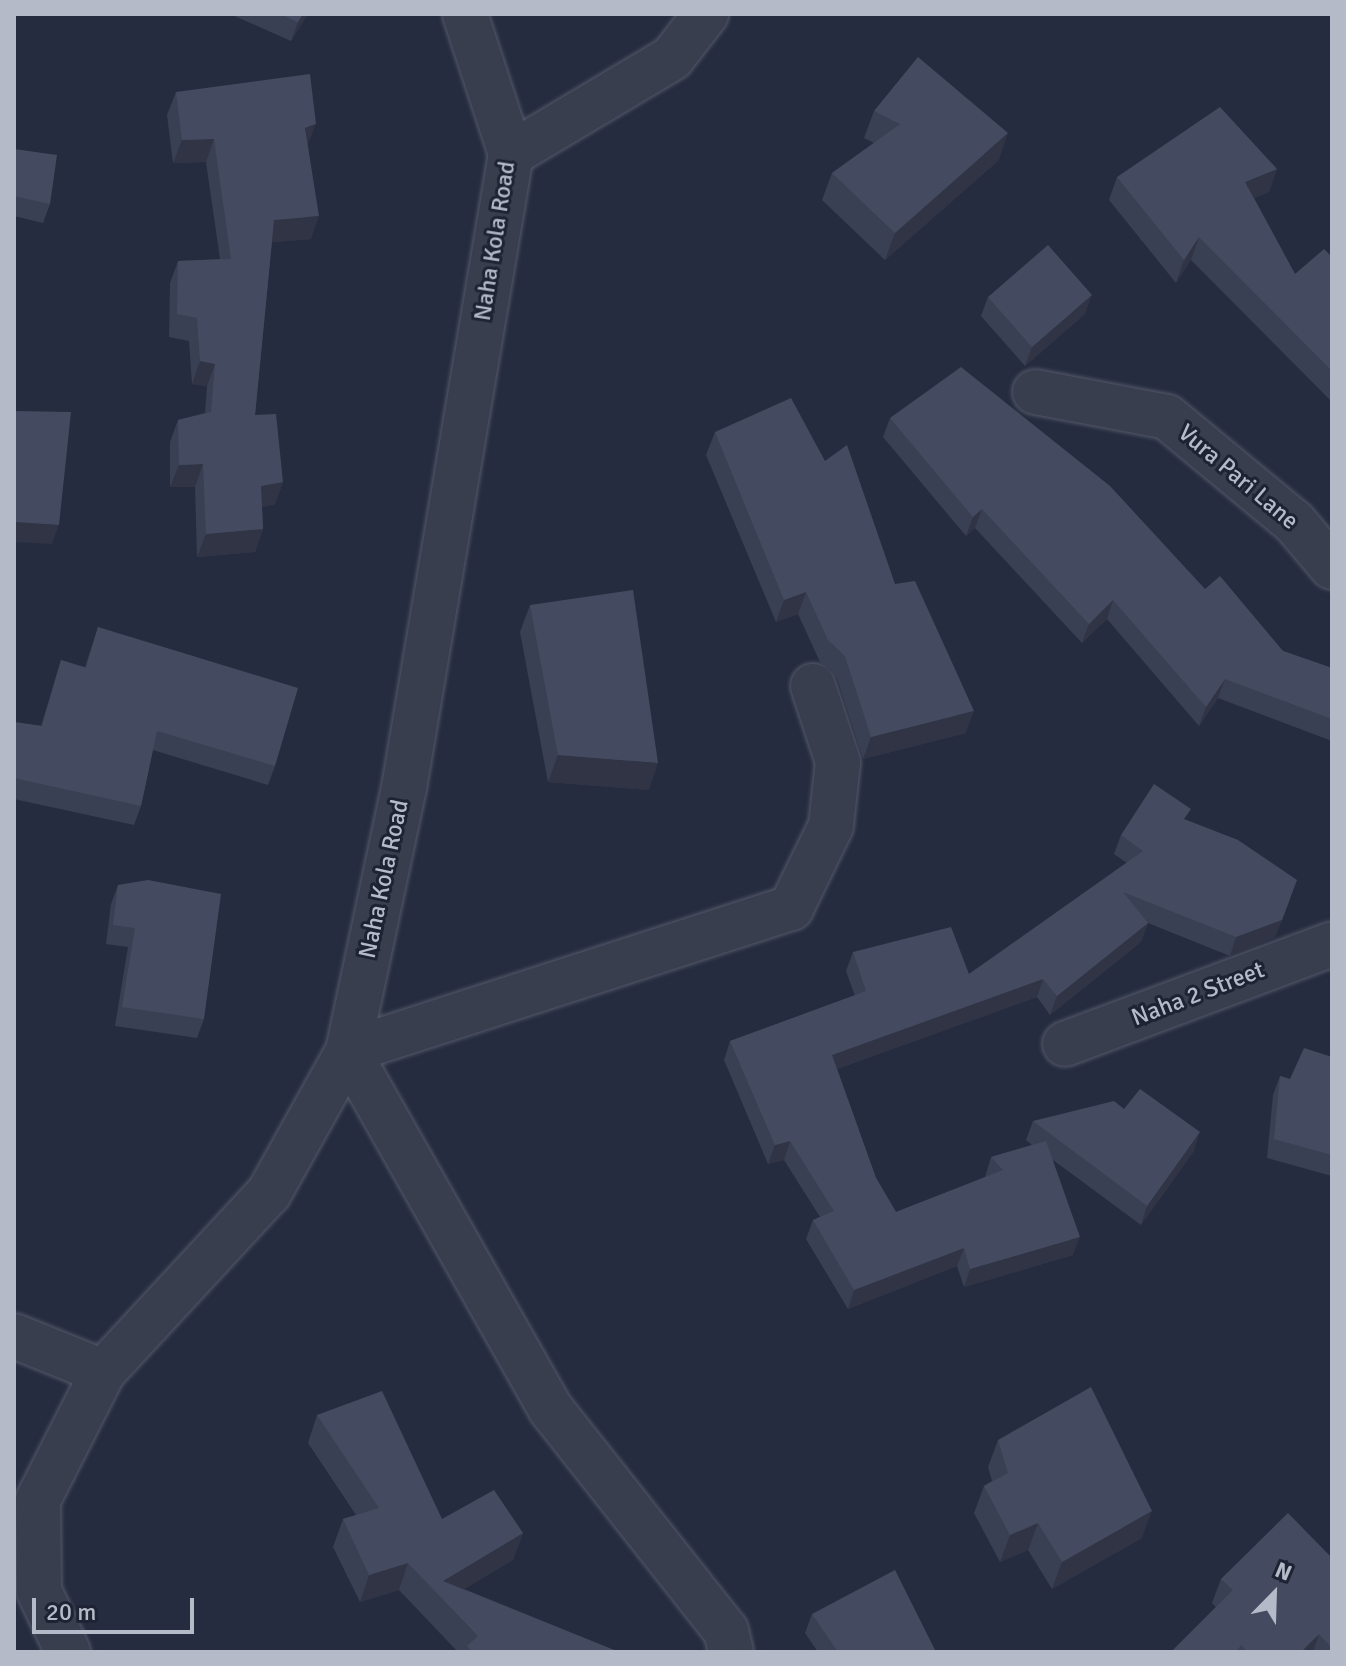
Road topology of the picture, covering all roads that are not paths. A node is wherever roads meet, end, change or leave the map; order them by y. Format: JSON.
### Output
{"nodes":[{"id":1,"x":465,"y":14,"type":"edge"},
{"id":2,"x":706,"y":14,"type":"edge"},
{"id":3,"x":511,"y":154,"type":"junction"},
{"id":4,"x":1035,"y":392,"type":"dead end"},
{"id":5,"x":1332,"y":567,"type":"edge"},
{"id":6,"x":813,"y":686,"type":"dead end"},
{"id":7,"x":1332,"y":944,"type":"edge"},
{"id":8,"x":1065,"y":1044,"type":"dead end"},
{"id":9,"x":348,"y":1051,"type":"junction"},
{"id":10,"x":14,"y":1336,"type":"edge"},
{"id":11,"x":103,"y":1372,"type":"junction"},
{"id":12,"x":68,"y":1652,"type":"edge"},
{"id":13,"x":731,"y":1652,"type":"edge"}],
"edges":[{"from":1,"to":3,"type":"street","name":"Naha Kola Road"},
{"from":2,"to":3,"type":"street"},
{"from":3,"to":9,"type":"street","name":"Naha Kola Road"},
{"from":4,"to":5,"type":"street","name":"Vura Pari Lane"},
{"from":6,"to":9,"type":"street"},
{"from":7,"to":8,"type":"street","name":"Naha 2 Street"},
{"from":9,"to":11,"type":"street","name":"Naha Kola Road"},
{"from":9,"to":13,"type":"street"},
{"from":10,"to":11,"type":"street"},
{"from":11,"to":12,"type":"street","name":"Naha Kola Road"}]}
